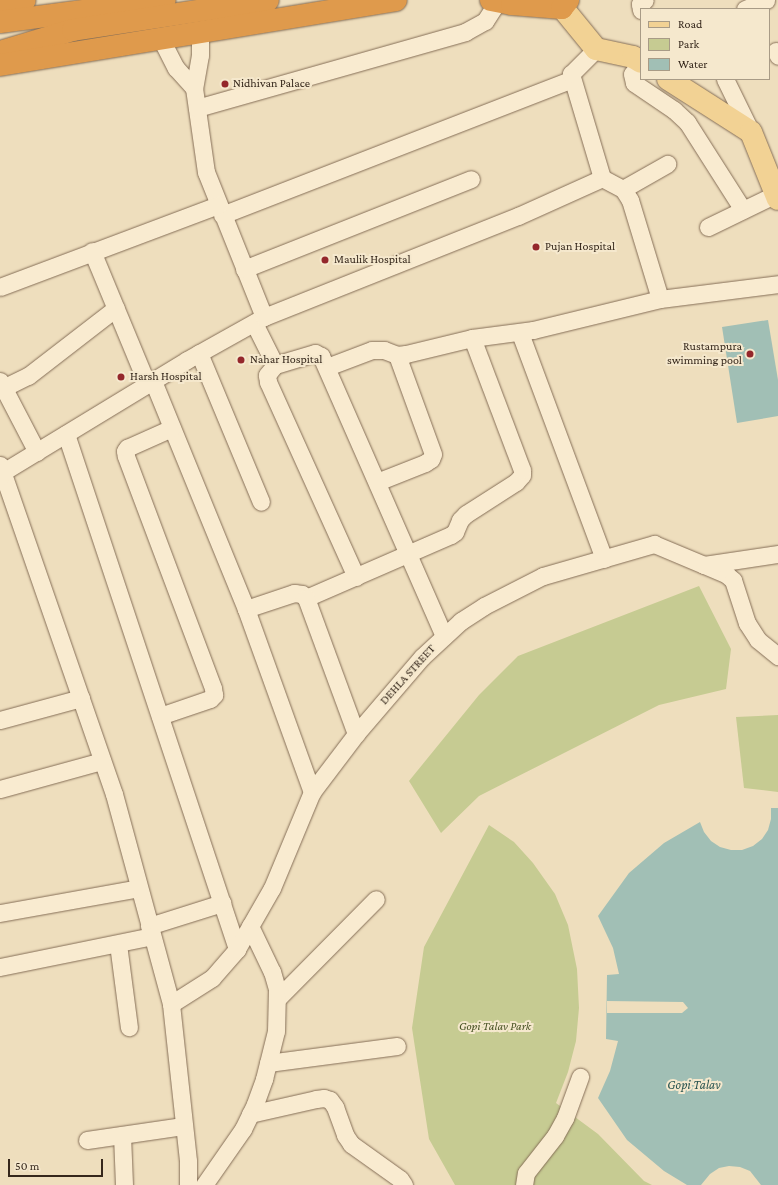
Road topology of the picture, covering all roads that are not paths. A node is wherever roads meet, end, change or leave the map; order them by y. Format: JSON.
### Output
{"nodes":[{"id":1,"x":25,"y":0,"type":"edge"},
{"id":2,"x":165,"y":0,"type":"edge"},
{"id":3,"x":268,"y":0,"type":"edge"},
{"id":4,"x":393,"y":0,"type":"edge"},
{"id":5,"x":396,"y":0,"type":"edge"},
{"id":6,"x":645,"y":0,"type":"edge"},
{"id":7,"x":766,"y":0,"type":"edge"},
{"id":8,"x":494,"y":1,"type":"edge"},
{"id":9,"x":562,"y":3,"type":"edge"},
{"id":10,"x":0,"y":5,"type":"edge"},
{"id":11,"x":641,"y":8,"type":"edge"},
{"id":12,"x":747,"y":8,"type":"edge"},
{"id":13,"x":0,"y":22,"type":"edge"},
{"id":14,"x":72,"y":22,"type":"junction"},
{"id":15,"x":200,"y":32,"type":"junction"},
{"id":16,"x":161,"y":39,"type":"junction"},
{"id":17,"x":596,"y":49,"type":"junction"},
{"id":18,"x":0,"y":52,"type":"edge"},
{"id":19,"x":639,"y":59,"type":"edge"},
{"id":20,"x":0,"y":66,"type":"edge"},
{"id":21,"x":572,"y":79,"type":"junction"},
{"id":22,"x":670,"y":80,"type":"edge"},
{"id":23,"x":725,"y":80,"type":"edge"},
{"id":24,"x":194,"y":88,"type":"junction"},
{"id":25,"x":197,"y":108,"type":"junction"},
{"id":26,"x":751,"y":132,"type":"junction"},
{"id":27,"x":667,"y":164,"type":"dead end"},
{"id":28,"x":602,"y":178,"type":"junction"},
{"id":29,"x":471,"y":179,"type":"dead end"},
{"id":30,"x":623,"y":189,"type":"junction"},
{"id":31,"x":777,"y":197,"type":"edge"},
{"id":32,"x":220,"y":210,"type":"junction"},
{"id":33,"x":743,"y":210,"type":"junction"},
{"id":34,"x":708,"y":227,"type":"dead end"},
{"id":35,"x":92,"y":252,"type":"junction"},
{"id":36,"x":244,"y":269,"type":"junction"},
{"id":37,"x":778,"y":284,"type":"edge"},
{"id":38,"x":0,"y":287,"type":"edge"},
{"id":39,"x":660,"y":299,"type":"junction"},
{"id":40,"x":116,"y":308,"type":"junction"},
{"id":41,"x":259,"y":320,"type":"junction"},
{"id":42,"x":520,"y":333,"type":"junction"},
{"id":43,"x":472,"y":338,"type":"junction"},
{"id":44,"x":199,"y":353,"type":"junction"},
{"id":45,"x":397,"y":355,"type":"junction"},
{"id":46,"x":275,"y":365,"type":"junction"},
{"id":47,"x":327,"y":367,"type":"junction"},
{"id":48,"x":150,"y":383,"type":"junction"},
{"id":49,"x":2,"y":385,"type":"edge"},
{"id":50,"x":172,"y":428,"type":"junction"},
{"id":51,"x":66,"y":434,"type":"junction"},
{"id":52,"x":37,"y":452,"type":"junction"},
{"id":53,"x":1,"y":472,"type":"edge"},
{"id":54,"x":377,"y":482,"type":"junction"},
{"id":55,"x":261,"y":502,"type":"dead end"},
{"id":56,"x":409,"y":554,"type":"junction"},
{"id":57,"x":778,"y":554,"type":"edge"},
{"id":58,"x":604,"y":559,"type":"junction"},
{"id":59,"x":704,"y":565,"type":"junction"},
{"id":60,"x":356,"y":577,"type":"junction"},
{"id":61,"x":306,"y":598,"type":"junction"},
{"id":62,"x":246,"y":609,"type":"junction"},
{"id":63,"x":444,"y":636,"type":"junction"},
{"id":64,"x":778,"y":656,"type":"edge"},
{"id":65,"x":81,"y":698,"type":"junction"},
{"id":66,"x":160,"y":716,"type":"junction"},
{"id":67,"x":0,"y":720,"type":"edge"},
{"id":68,"x":356,"y":734,"type":"junction"},
{"id":69,"x":102,"y":761,"type":"junction"},
{"id":70,"x":0,"y":789,"type":"edge"},
{"id":71,"x":312,"y":792,"type":"junction"},
{"id":72,"x":139,"y":888,"type":"junction"},
{"id":73,"x":376,"y":899,"type":"dead end"},
{"id":74,"x":222,"y":903,"type":"junction"},
{"id":75,"x":0,"y":913,"type":"edge"},
{"id":76,"x":250,"y":926,"type":"junction"},
{"id":77,"x":150,"y":931,"type":"junction"},
{"id":78,"x":118,"y":944,"type":"junction"},
{"id":79,"x":238,"y":949,"type":"junction"},
{"id":80,"x":0,"y":967,"type":"edge"},
{"id":81,"x":278,"y":998,"type":"junction"},
{"id":82,"x":170,"y":1004,"type":"junction"},
{"id":83,"x":130,"y":1027,"type":"dead end"},
{"id":84,"x":397,"y":1046,"type":"dead end"},
{"id":85,"x":268,"y":1063,"type":"junction"},
{"id":86,"x":580,"y":1078,"type":"dead end"},
{"id":87,"x":250,"y":1114,"type":"junction"},
{"id":88,"x":183,"y":1126,"type":"junction"},
{"id":89,"x":122,"y":1135,"type":"junction"},
{"id":90,"x":87,"y":1140,"type":"dead end"},
{"id":91,"x":124,"y":1185,"type":"edge"},
{"id":92,"x":188,"y":1185,"type":"edge"},
{"id":93,"x":204,"y":1185,"type":"edge"},
{"id":94,"x":404,"y":1185,"type":"edge"},
{"id":95,"x":524,"y":1185,"type":"edge"}],
"edges":[{"from":1,"to":10,"type":"highway"},
{"from":2,"to":14,"type":"highway"},
{"from":3,"to":14,"type":"highway"},
{"from":4,"to":5,"type":"highway"},
{"from":4,"to":15,"type":"highway"},
{"from":6,"to":11,"type":"street"},
{"from":7,"to":12,"type":"street"},
{"from":8,"to":9,"type":"highway"},
{"from":8,"to":25,"type":"street"},
{"from":9,"to":17,"type":"main road"},
{"from":13,"to":14,"type":"highway"},
{"from":14,"to":18,"type":"highway"},
{"from":15,"to":16,"type":"highway"},
{"from":15,"to":24,"type":"street"},
{"from":16,"to":20,"type":"highway"},
{"from":16,"to":24,"type":"street"},
{"from":17,"to":19,"type":"main road"},
{"from":17,"to":21,"type":"street"},
{"from":19,"to":33,"type":"street"},
{"from":21,"to":28,"type":"street"},
{"from":21,"to":32,"type":"street"},
{"from":22,"to":26,"type":"main road"},
{"from":23,"to":26,"type":"street"},
{"from":24,"to":25,"type":"street"},
{"from":25,"to":32,"type":"street"},
{"from":26,"to":31,"type":"main road"},
{"from":27,"to":30,"type":"street"},
{"from":28,"to":30,"type":"street"},
{"from":28,"to":41,"type":"street"},
{"from":29,"to":36,"type":"street"},
{"from":30,"to":39,"type":"street"},
{"from":31,"to":33,"type":"street"},
{"from":32,"to":35,"type":"street"},
{"from":32,"to":36,"type":"street"},
{"from":33,"to":34,"type":"street"},
{"from":35,"to":38,"type":"street"},
{"from":35,"to":40,"type":"street"},
{"from":36,"to":41,"type":"street"},
{"from":37,"to":39,"type":"street"},
{"from":39,"to":42,"type":"street"},
{"from":40,"to":48,"type":"street"},
{"from":40,"to":49,"type":"street"},
{"from":41,"to":44,"type":"street"},
{"from":41,"to":46,"type":"street"},
{"from":42,"to":43,"type":"street"},
{"from":42,"to":58,"type":"street"},
{"from":43,"to":45,"type":"street"},
{"from":43,"to":56,"type":"street"},
{"from":44,"to":48,"type":"street"},
{"from":44,"to":55,"type":"street"},
{"from":45,"to":47,"type":"street"},
{"from":45,"to":54,"type":"street"},
{"from":46,"to":47,"type":"street"},
{"from":46,"to":60,"type":"street"},
{"from":47,"to":54,"type":"street"},
{"from":48,"to":50,"type":"street"},
{"from":48,"to":51,"type":"street"},
{"from":49,"to":52,"type":"street"},
{"from":50,"to":62,"type":"street"},
{"from":50,"to":66,"type":"street"},
{"from":51,"to":52,"type":"street"},
{"from":51,"to":66,"type":"street"},
{"from":52,"to":53,"type":"street"},
{"from":53,"to":65,"type":"street"},
{"from":54,"to":56,"type":"street"},
{"from":56,"to":60,"type":"street"},
{"from":56,"to":63,"type":"street"},
{"from":57,"to":59,"type":"street"},
{"from":58,"to":59,"type":"street","name":"DEHLA STREET"},
{"from":58,"to":63,"type":"street","name":"DEHLA STREET"},
{"from":59,"to":64,"type":"street","name":"DEHLA STREET"},
{"from":60,"to":61,"type":"street"},
{"from":61,"to":62,"type":"street"},
{"from":61,"to":68,"type":"street"},
{"from":62,"to":71,"type":"street"},
{"from":63,"to":68,"type":"street","name":"DEHLA STREET"},
{"from":65,"to":67,"type":"street"},
{"from":65,"to":69,"type":"street"},
{"from":66,"to":74,"type":"street"},
{"from":68,"to":71,"type":"street","name":"DEHLA STREET"},
{"from":69,"to":70,"type":"street"},
{"from":69,"to":72,"type":"street"},
{"from":71,"to":76,"type":"street","name":"DEHLA STREET"},
{"from":72,"to":75,"type":"street"},
{"from":72,"to":77,"type":"street"},
{"from":73,"to":81,"type":"street"},
{"from":74,"to":77,"type":"street"},
{"from":74,"to":79,"type":"street"},
{"from":76,"to":79,"type":"street","name":"DEHLA STREET"},
{"from":76,"to":81,"type":"street"},
{"from":77,"to":78,"type":"street"},
{"from":77,"to":82,"type":"street"},
{"from":78,"to":80,"type":"street"},
{"from":78,"to":83,"type":"street"},
{"from":79,"to":82,"type":"street","name":"DEHLA STREET"},
{"from":81,"to":85,"type":"street"},
{"from":82,"to":88,"type":"street"},
{"from":84,"to":85,"type":"street"},
{"from":85,"to":87,"type":"street"},
{"from":86,"to":95,"type":"street"},
{"from":87,"to":93,"type":"street"},
{"from":87,"to":94,"type":"street"},
{"from":88,"to":89,"type":"street"},
{"from":88,"to":92,"type":"street"},
{"from":89,"to":90,"type":"street"},
{"from":89,"to":91,"type":"street"}]}
